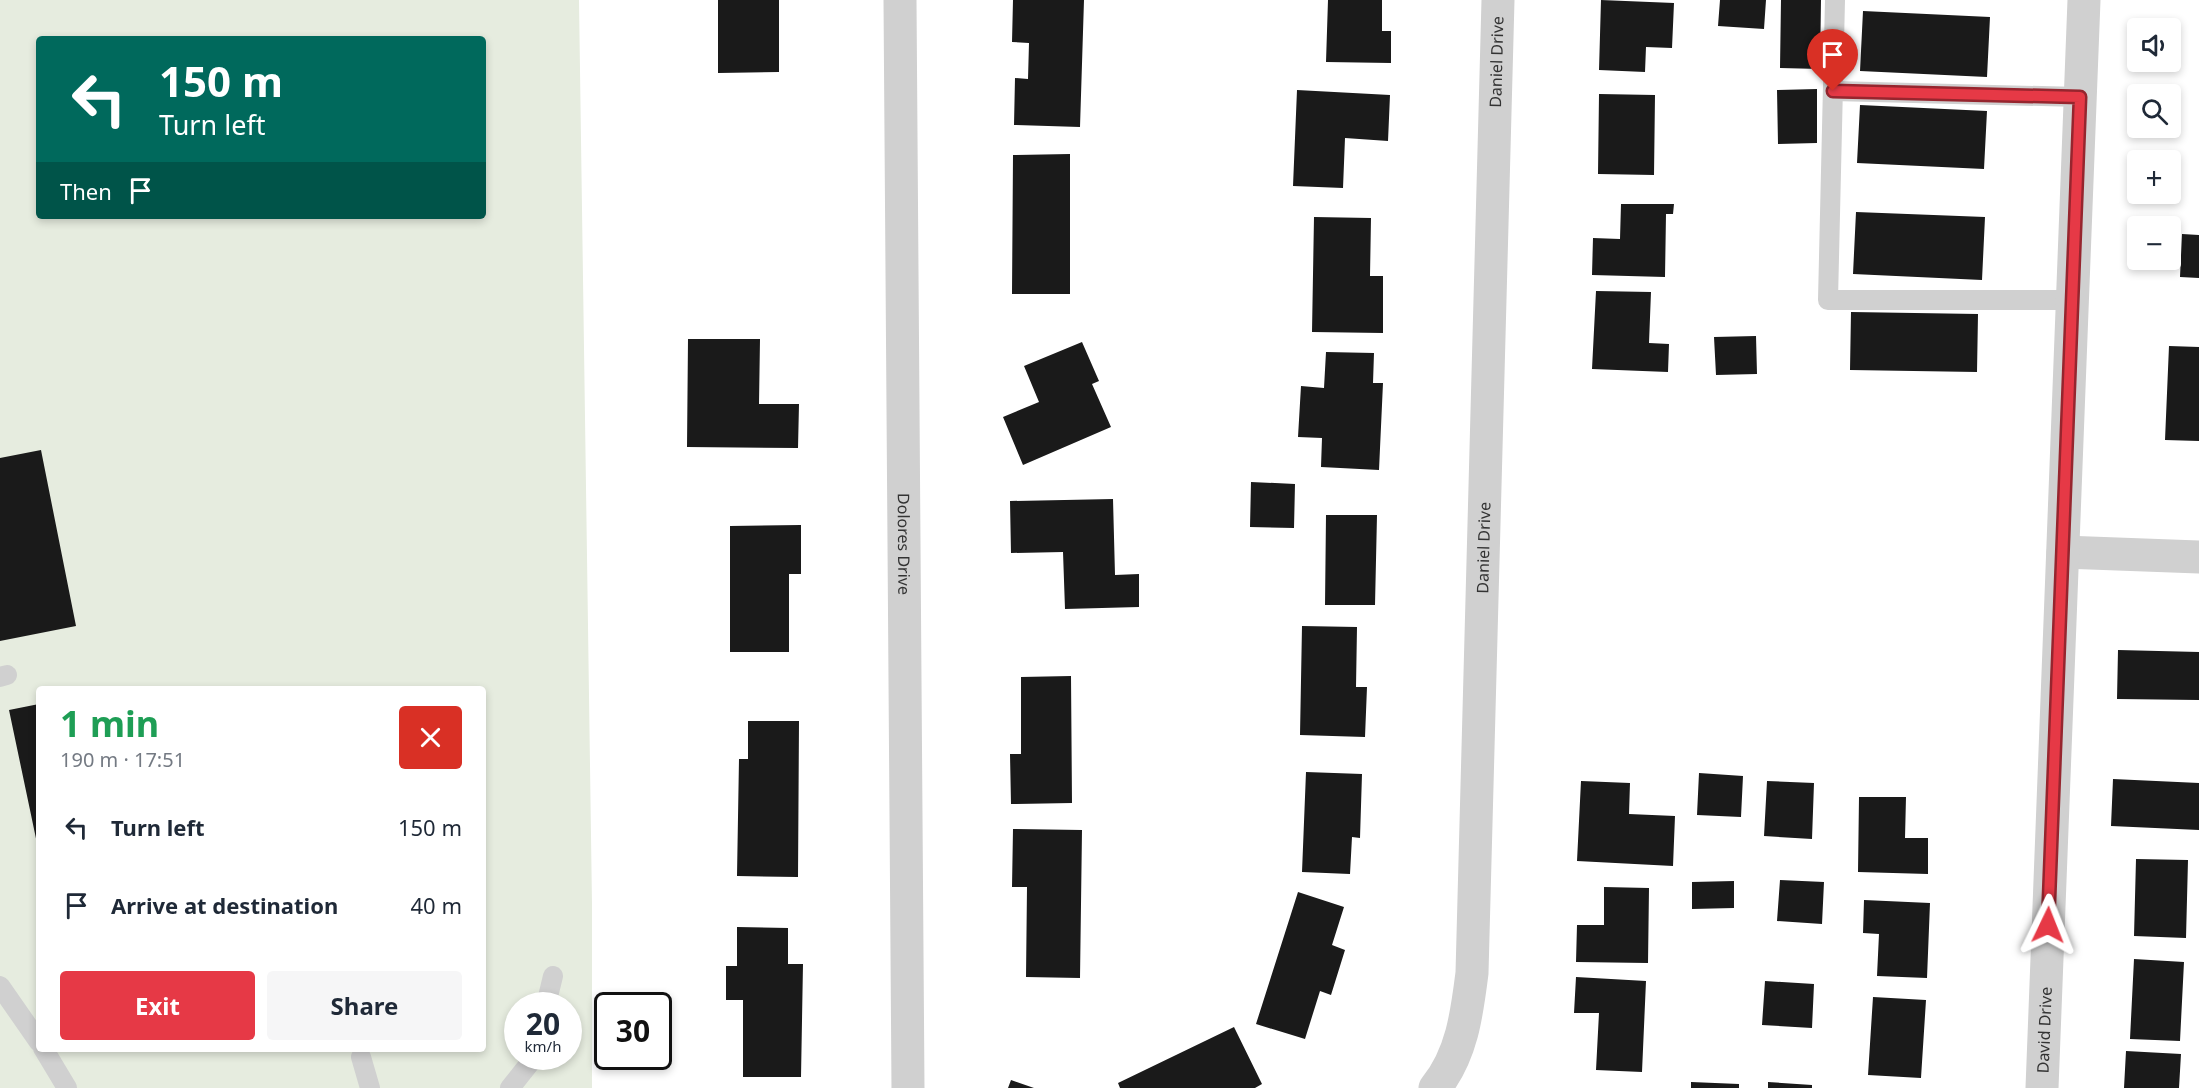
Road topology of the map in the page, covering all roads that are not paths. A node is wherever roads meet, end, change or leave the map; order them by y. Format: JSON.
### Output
{"nodes":[{"id":1,"x":900,"y":0,"type":"edge"},
{"id":2,"x":1498,"y":0,"type":"edge"},
{"id":3,"x":1835,"y":0,"type":"edge"},
{"id":4,"x":2084,"y":0,"type":"edge"},
{"id":5,"x":1833,"y":91,"type":"junction"},
{"id":6,"x":2080,"y":97,"type":"junction"},
{"id":7,"x":2071,"y":300,"type":"junction"},
{"id":8,"x":2063,"y":552,"type":"junction"},
{"id":9,"x":2199,"y":556,"type":"edge"},
{"id":10,"x":553,"y":976,"type":"dead end"},
{"id":11,"x":0,"y":986,"type":"edge"},
{"id":12,"x":549,"y":992,"type":"edge"},
{"id":13,"x":36,"y":1037,"type":"edge"},
{"id":14,"x":45,"y":1052,"type":"edge"},
{"id":15,"x":361,"y":1057,"type":"dead end"},
{"id":16,"x":524,"y":1070,"type":"edge"},
{"id":17,"x":67,"y":1088,"type":"edge"},
{"id":18,"x":370,"y":1088,"type":"edge"},
{"id":19,"x":510,"y":1088,"type":"edge"},
{"id":20,"x":908,"y":1088,"type":"edge"},
{"id":21,"x":1435,"y":1088,"type":"edge"},
{"id":22,"x":2042,"y":1088,"type":"edge"}],
"edges":[{"from":1,"to":20,"type":"street","name":"Dolores Drive"},
{"from":2,"to":21,"type":"street","name":"Daniel Drive"},
{"from":3,"to":5,"type":"lane"},
{"from":4,"to":6,"type":"street","name":"David Drive"},
{"from":5,"to":6,"type":"lane"},
{"from":5,"to":7,"type":"lane"},
{"from":6,"to":7,"type":"street","name":"David Drive"},
{"from":7,"to":8,"type":"street","name":"David Drive"},
{"from":8,"to":9,"type":"street"},
{"from":8,"to":22,"type":"street","name":"David Drive"},
{"from":10,"to":12,"type":"lane"},
{"from":11,"to":13,"type":"lane"},
{"from":14,"to":17,"type":"lane"},
{"from":15,"to":18,"type":"lane"},
{"from":16,"to":19,"type":"lane"}]}
